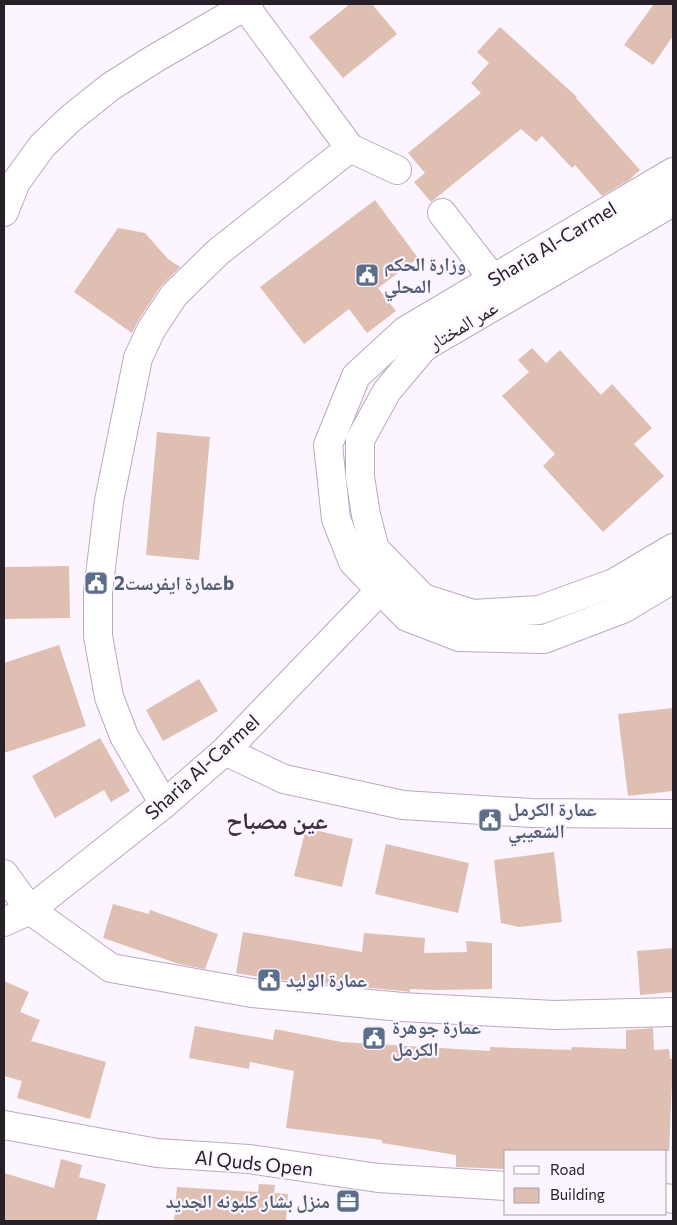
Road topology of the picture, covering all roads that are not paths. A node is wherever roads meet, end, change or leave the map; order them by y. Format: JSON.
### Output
{"nodes":[{"id":1,"x":247,"y":5,"type":"edge"},
{"id":2,"x":350,"y":148,"type":"junction"},
{"id":3,"x":397,"y":170,"type":"dead end"},
{"id":4,"x":673,"y":172,"type":"edge"},
{"id":5,"x":673,"y":202,"type":"edge"},
{"id":6,"x":4,"y":212,"type":"edge"},
{"id":7,"x":442,"y":213,"type":"dead end"},
{"id":8,"x":503,"y":287,"type":"junction"},
{"id":9,"x":673,"y":548,"type":"edge"},
{"id":10,"x":673,"y":579,"type":"edge"},
{"id":11,"x":389,"y":581,"type":"junction"},
{"id":12,"x":225,"y":751,"type":"junction"},
{"id":13,"x":164,"y":804,"type":"junction"},
{"id":14,"x":673,"y":814,"type":"edge"},
{"id":15,"x":4,"y":874,"type":"edge"},
{"id":16,"x":30,"y":910,"type":"junction"},
{"id":17,"x":4,"y":922,"type":"edge"},
{"id":18,"x":673,"y":1012,"type":"edge"},
{"id":19,"x":4,"y":1125,"type":"edge"},
{"id":20,"x":504,"y":1186,"type":"edge"}],
"edges":[{"from":1,"to":2,"type":"street"},
{"from":1,"to":6,"type":"street"},
{"from":2,"to":3,"type":"street"},
{"from":2,"to":13,"type":"street"},
{"from":4,"to":8,"type":"street","name":"Sharia Al-Carmel"},
{"from":5,"to":8,"type":"street","name":"عمر المختار"},
{"from":7,"to":8,"type":"street"},
{"from":8,"to":11,"type":"street","name":"Sharia Al-Carmel"},
{"from":9,"to":11,"type":"street"},
{"from":10,"to":11,"type":"street","name":"Sharia Al-Carmel"},
{"from":11,"to":12,"type":"street","name":"Sharia Al-Carmel"},
{"from":12,"to":13,"type":"street","name":"Sharia Al-Carmel"},
{"from":12,"to":14,"type":"street"},
{"from":13,"to":16,"type":"street","name":"Sharia Al-Carmel"},
{"from":15,"to":16,"type":"street"},
{"from":16,"to":17,"type":"street","name":"Sharia Al-Carmel"},
{"from":16,"to":18,"type":"street"},
{"from":19,"to":20,"type":"street","name":"Al Quds Open"}]}
